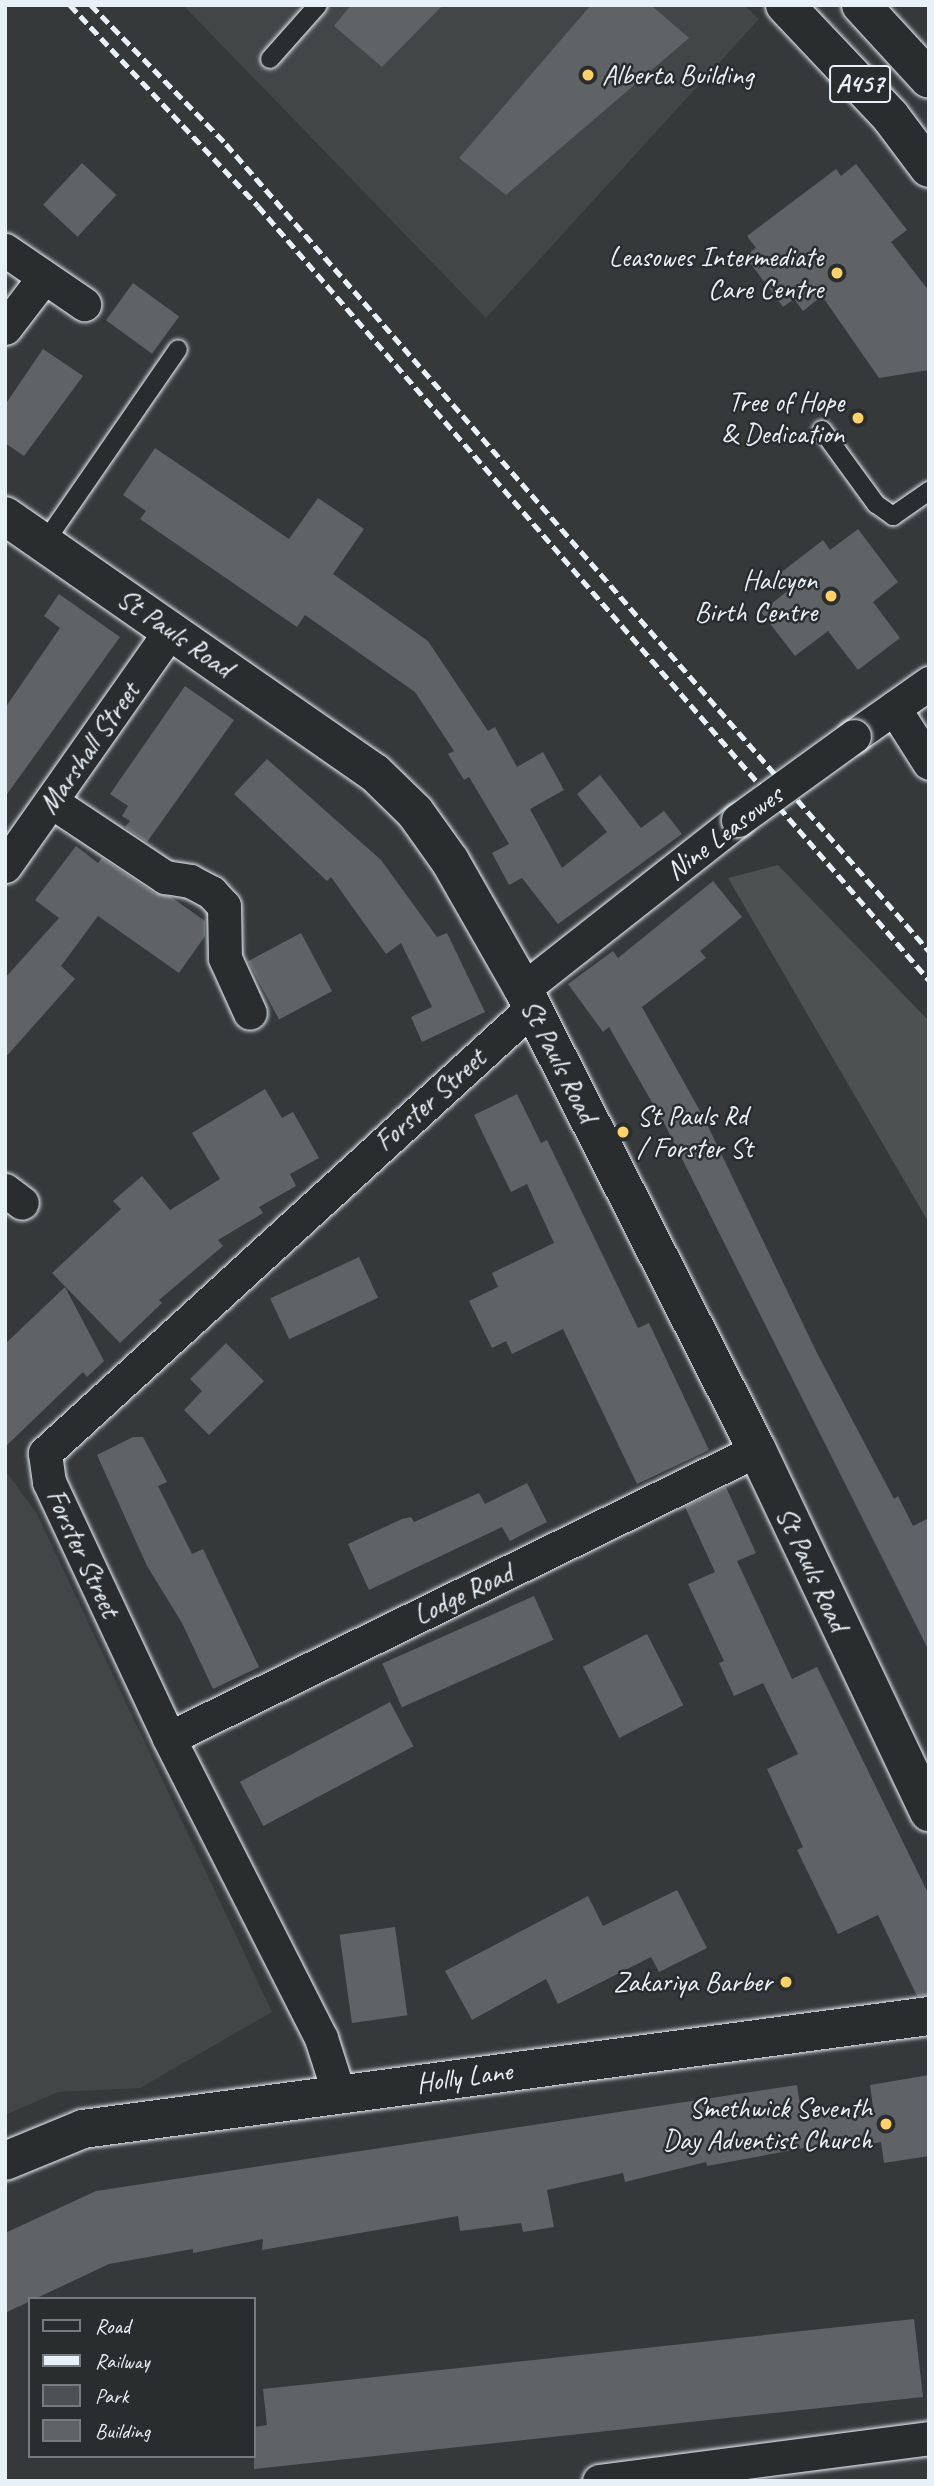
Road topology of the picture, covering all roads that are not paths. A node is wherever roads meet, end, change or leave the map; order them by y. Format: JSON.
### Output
{"nodes":[{"id":1,"x":318,"y":5,"type":"edge"},
{"id":2,"x":785,"y":5,"type":"edge"},
{"id":3,"x":861,"y":5,"type":"edge"},
{"id":4,"x":270,"y":59,"type":"dead end"},
{"id":5,"x":929,"y":79,"type":"edge"},
{"id":6,"x":929,"y":168,"type":"edge"},
{"id":7,"x":5,"y":250,"type":"edge"},
{"id":8,"x":44,"y":277,"type":"junction"},
{"id":9,"x":84,"y":304,"type":"dead end"},
{"id":10,"x":5,"y":328,"type":"edge"},
{"id":11,"x":178,"y":349,"type":"dead end"},
{"id":12,"x":822,"y":430,"type":"dead end"},
{"id":13,"x":929,"y":491,"type":"edge"},
{"id":14,"x":5,"y":516,"type":"edge"},
{"id":15,"x":44,"y":542,"type":"junction"},
{"id":16,"x":171,"y":630,"type":"junction"},
{"id":17,"x":929,"y":683,"type":"edge"},
{"id":18,"x":894,"y":708,"type":"junction"},
{"id":19,"x":929,"y":762,"type":"edge"},
{"id":20,"x":52,"y":802,"type":"junction"},
{"id":21,"x":5,"y":866,"type":"edge"},
{"id":22,"x":527,"y":998,"type":"junction"},
{"id":23,"x":250,"y":1013,"type":"dead end"},
{"id":24,"x":757,"y":1450,"type":"junction"},
{"id":25,"x":169,"y":1738,"type":"junction"},
{"id":26,"x":929,"y":1812,"type":"edge"},
{"id":27,"x":929,"y":2016,"type":"edge"},
{"id":28,"x":339,"y":2094,"type":"junction"},
{"id":29,"x":5,"y":2161,"type":"edge"},
{"id":30,"x":929,"y":2438,"type":"edge"},
{"id":31,"x":599,"y":2481,"type":"edge"}],
"edges":[{"from":1,"to":4,"type":"lane"},
{"from":2,"to":6,"type":"main road","number":"A457"},
{"from":3,"to":5,"type":"main road","number":"A457"},
{"from":7,"to":8,"type":"street"},
{"from":8,"to":9,"type":"street"},
{"from":8,"to":10,"type":"street"},
{"from":11,"to":15,"type":"lane"},
{"from":12,"to":13,"type":"lane"},
{"from":14,"to":15,"type":"main road","name":"St Pauls Road"},
{"from":15,"to":16,"type":"main road","name":"St Pauls Road"},
{"from":16,"to":20,"type":"street","name":"Marshall Street"},
{"from":16,"to":22,"type":"main road","name":"St Pauls Road"},
{"from":17,"to":18,"type":"street","name":"Nine Leasowes"},
{"from":18,"to":19,"type":"street"},
{"from":18,"to":22,"type":"street","name":"Nine Leasowes","bridge":true},
{"from":20,"to":21,"type":"street","name":"Marshall Street"},
{"from":20,"to":23,"type":"street"},
{"from":22,"to":24,"type":"main road","name":"St Pauls Road"},
{"from":22,"to":25,"type":"street","name":"Forster Street"},
{"from":24,"to":25,"type":"street","name":"Lodge Road"},
{"from":24,"to":26,"type":"main road","name":"St Pauls Road"},
{"from":25,"to":28,"type":"street","name":"Forster Street"},
{"from":27,"to":28,"type":"main road","name":"Holly Lane"},
{"from":28,"to":29,"type":"main road","name":"Holly Lane"},
{"from":30,"to":31,"type":"street"}]}
